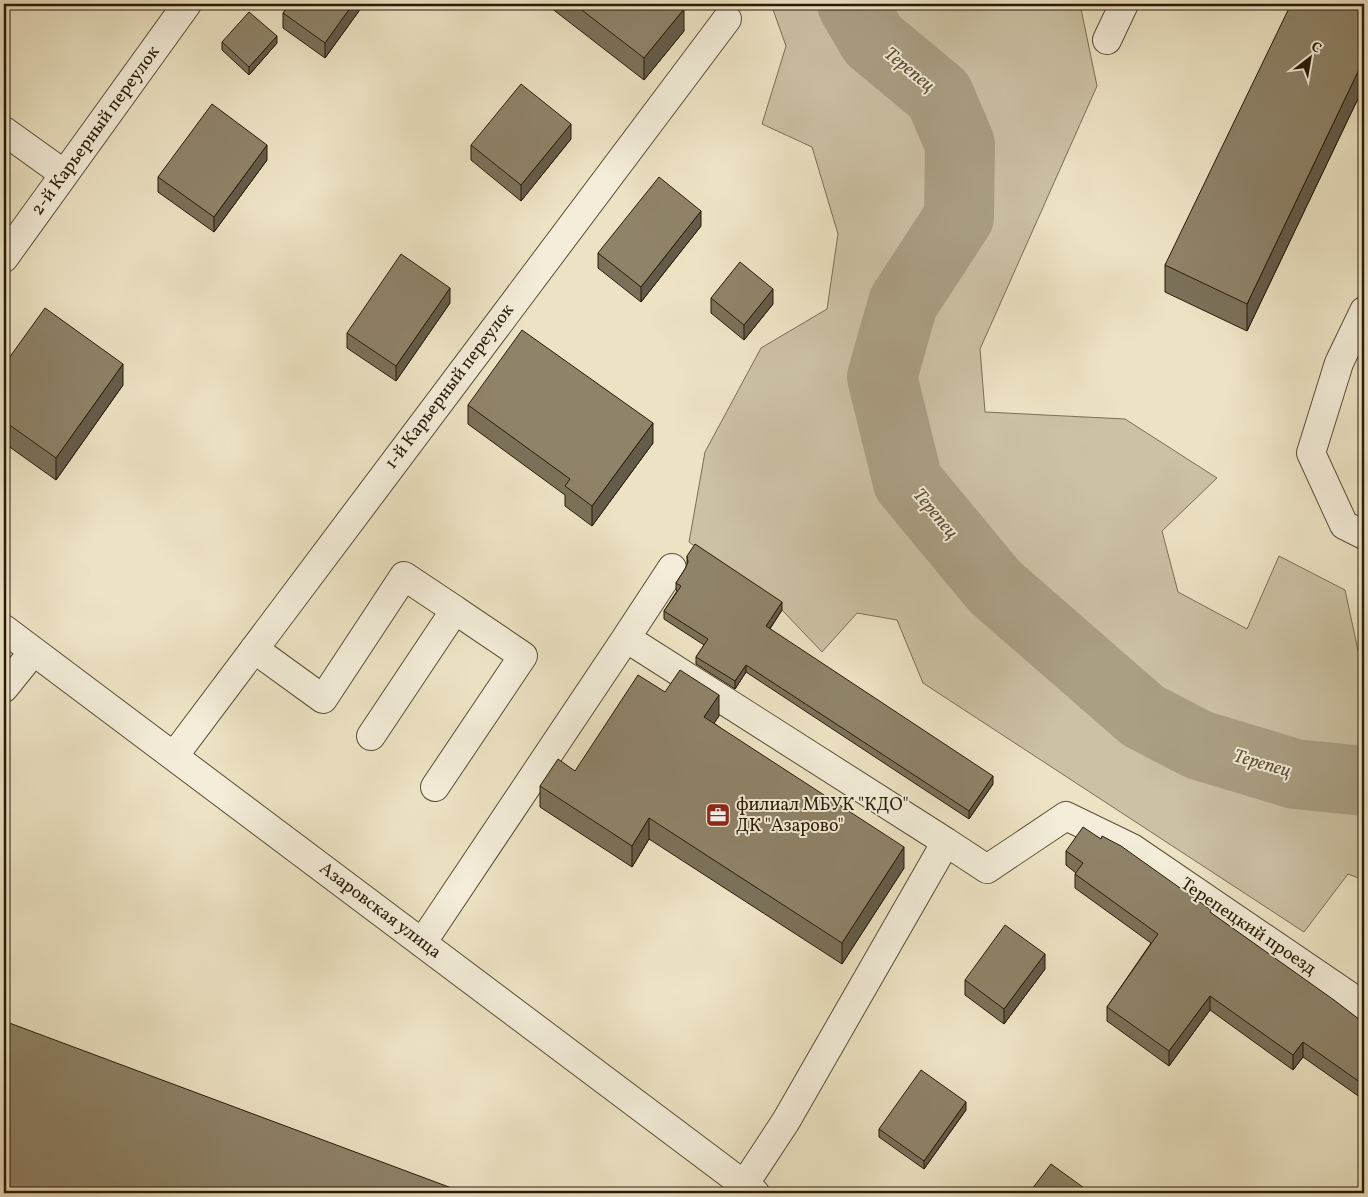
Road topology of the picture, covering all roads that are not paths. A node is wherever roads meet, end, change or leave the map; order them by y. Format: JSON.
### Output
{"nodes":[{"id":1,"x":187,"y":4,"type":"edge"},
{"id":2,"x":1124,"y":4,"type":"edge"},
{"id":3,"x":727,"y":19,"type":"dead end"},
{"id":4,"x":1107,"y":40,"type":"dead end"},
{"id":5,"x":4,"y":131,"type":"edge"},
{"id":6,"x":64,"y":174,"type":"junction"},
{"id":7,"x":4,"y":258,"type":"edge"},
{"id":8,"x":1364,"y":311,"type":"edge"},
{"id":9,"x":1364,"y":535,"type":"edge"},
{"id":10,"x":672,"y":568,"type":"dead end"},
{"id":11,"x":455,"y":610,"type":"junction"},
{"id":12,"x":4,"y":629,"type":"edge"},
{"id":13,"x":626,"y":638,"type":"junction"},
{"id":14,"x":254,"y":649,"type":"junction"},
{"id":15,"x":33,"y":652,"type":"junction"},
{"id":16,"x":4,"y":688,"type":"edge"},
{"id":17,"x":371,"y":736,"type":"dead end"},
{"id":18,"x":174,"y":756,"type":"junction"},
{"id":19,"x":435,"y":787,"type":"dead end"},
{"id":20,"x":946,"y":842,"type":"junction"},
{"id":21,"x":422,"y":943,"type":"junction"},
{"id":22,"x":1364,"y":1006,"type":"edge"},
{"id":23,"x":750,"y":1189,"type":"edge"}],
"edges":[{"from":1,"to":6,"type":"street","name":"2-й Карьерный переулок"},
{"from":2,"to":4,"type":"street"},
{"from":3,"to":14,"type":"street","name":"1-й Карьерный переулок"},
{"from":5,"to":6,"type":"street"},
{"from":6,"to":7,"type":"street","name":"2-й Карьерный переулок"},
{"from":8,"to":9,"type":"street"},
{"from":10,"to":13,"type":"street"},
{"from":11,"to":14,"type":"street"},
{"from":11,"to":17,"type":"street"},
{"from":11,"to":19,"type":"street"},
{"from":12,"to":15,"type":"street","name":"Азаровская улица"},
{"from":13,"to":20,"type":"street"},
{"from":13,"to":21,"type":"street"},
{"from":14,"to":18,"type":"street","name":"1-й Карьерный переулок"},
{"from":15,"to":16,"type":"street"},
{"from":15,"to":18,"type":"street","name":"Азаровская улица"},
{"from":18,"to":21,"type":"street","name":"Азаровская улица"},
{"from":20,"to":22,"type":"street","name":"Терепецкий проезд"},
{"from":20,"to":23,"type":"street"},
{"from":21,"to":23,"type":"street","name":"Азаровская улица"}]}
